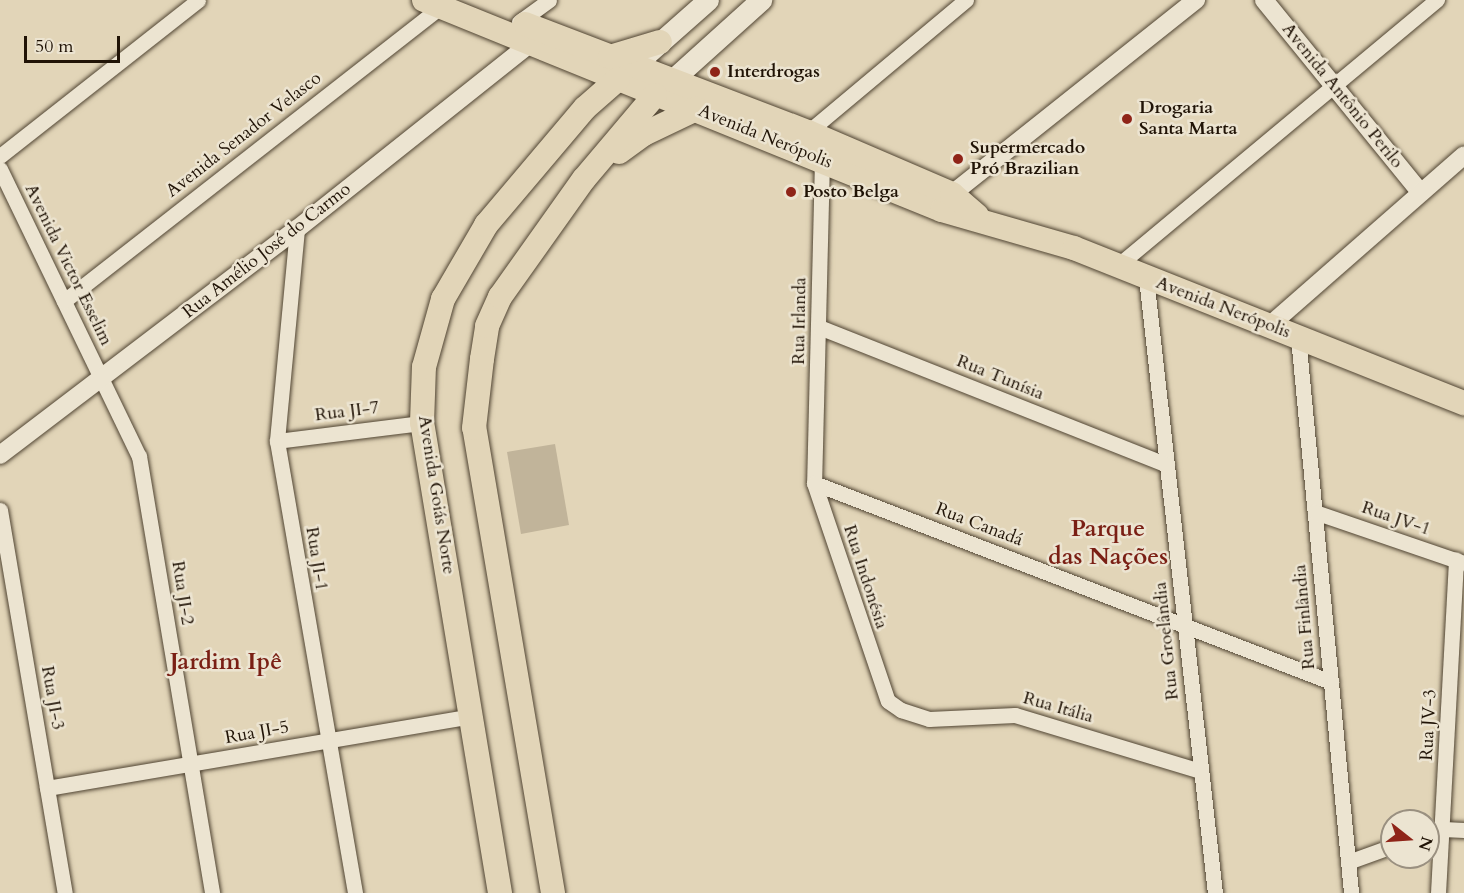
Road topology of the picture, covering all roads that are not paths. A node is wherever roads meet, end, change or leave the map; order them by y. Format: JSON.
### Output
{"nodes":[{"id":1,"x":198,"y":0,"type":"edge"},
{"id":2,"x":467,"y":0,"type":"edge"},
{"id":3,"x":549,"y":0,"type":"edge"},
{"id":4,"x":708,"y":0,"type":"edge"},
{"id":5,"x":761,"y":0,"type":"edge"},
{"id":6,"x":966,"y":0,"type":"edge"},
{"id":7,"x":1196,"y":0,"type":"edge"},
{"id":8,"x":1264,"y":0,"type":"edge"},
{"id":9,"x":1437,"y":0,"type":"edge"},
{"id":10,"x":437,"y":2,"type":"edge"},
{"id":11,"x":525,"y":32,"type":"junction"},
{"id":12,"x":660,"y":42,"type":"junction"},
{"id":13,"x":610,"y":57,"type":"junction"},
{"id":14,"x":582,"y":67,"type":"junction"},
{"id":15,"x":626,"y":72,"type":"junction"},
{"id":16,"x":1332,"y":84,"type":"junction"},
{"id":17,"x":664,"y":87,"type":"junction"},
{"id":18,"x":585,"y":108,"type":"junction"},
{"id":19,"x":696,"y":109,"type":"junction"},
{"id":20,"x":808,"y":132,"type":"junction"},
{"id":21,"x":1464,"y":155,"type":"edge"},
{"id":22,"x":0,"y":156,"type":"edge"},
{"id":23,"x":822,"y":159,"type":"junction"},
{"id":24,"x":0,"y":169,"type":"edge"},
{"id":25,"x":584,"y":179,"type":"junction"},
{"id":26,"x":1420,"y":192,"type":"junction"},
{"id":27,"x":947,"y":202,"type":"junction"},
{"id":28,"x":297,"y":229,"type":"junction"},
{"id":29,"x":1116,"y":267,"type":"junction"},
{"id":30,"x":1146,"y":278,"type":"junction"},
{"id":31,"x":64,"y":301,"type":"junction"},
{"id":32,"x":1269,"y":326,"type":"junction"},
{"id":33,"x":819,"y":327,"type":"junction"},
{"id":34,"x":1298,"y":337,"type":"junction"},
{"id":35,"x":102,"y":378,"type":"junction"},
{"id":36,"x":1464,"y":403,"type":"edge"},
{"id":37,"x":422,"y":423,"type":"junction"},
{"id":38,"x":277,"y":441,"type":"junction"},
{"id":39,"x":0,"y":455,"type":"edge"},
{"id":40,"x":1167,"y":465,"type":"junction"},
{"id":41,"x":814,"y":483,"type":"junction"},
{"id":42,"x":0,"y":510,"type":"edge"},
{"id":43,"x":1315,"y":512,"type":"junction"},
{"id":44,"x":1460,"y":561,"type":"edge"},
{"id":45,"x":1185,"y":626,"type":"junction"},
{"id":46,"x":1331,"y":682,"type":"junction"},
{"id":47,"x":879,"y":683,"type":"joint"},
{"id":48,"x":1457,"y":688,"type":"edge"},
{"id":49,"x":473,"y":716,"type":"junction"},
{"id":50,"x":326,"y":740,"type":"junction"},
{"id":51,"x":190,"y":764,"type":"junction"},
{"id":52,"x":1201,"y":771,"type":"junction"},
{"id":53,"x":47,"y":788,"type":"junction"},
{"id":54,"x":1438,"y":809,"type":"edge"},
{"id":55,"x":1464,"y":830,"type":"edge"},
{"id":56,"x":1440,"y":831,"type":"edge"},
{"id":57,"x":1380,"y":850,"type":"edge"},
{"id":58,"x":1348,"y":862,"type":"junction"},
{"id":59,"x":1437,"y":869,"type":"edge"},
{"id":60,"x":65,"y":893,"type":"edge"},
{"id":61,"x":212,"y":893,"type":"edge"},
{"id":62,"x":355,"y":893,"type":"edge"},
{"id":63,"x":500,"y":893,"type":"edge"},
{"id":64,"x":553,"y":893,"type":"edge"},
{"id":65,"x":1215,"y":893,"type":"edge"},
{"id":66,"x":1351,"y":893,"type":"edge"},
{"id":67,"x":1438,"y":893,"type":"edge"}],
"edges":[{"from":1,"to":22,"type":"street"},
{"from":2,"to":11,"type":"main road"},
{"from":3,"to":11,"type":"street"},
{"from":4,"to":12,"type":"main road"},
{"from":5,"to":17,"type":"main road"},
{"from":6,"to":20,"type":"street"},
{"from":7,"to":27,"type":"street"},
{"from":8,"to":16,"type":"street","name":"Avenida Antônio Perilo"},
{"from":9,"to":16,"type":"street"},
{"from":10,"to":11,"type":"main road"},
{"from":10,"to":31,"type":"street","name":"Avenida Senador Velasco"},
{"from":11,"to":13,"type":"main road"},
{"from":11,"to":14,"type":"main road"},
{"from":11,"to":28,"type":"street","name":"Rua Amélio José do Carmo"},
{"from":12,"to":13,"type":"main road"},
{"from":12,"to":15,"type":"main road"},
{"from":13,"to":15,"type":"main road"},
{"from":14,"to":15,"type":"main road"},
{"from":14,"to":18,"type":"main road"},
{"from":15,"to":17,"type":"main road","name":"Avenida Nerópolis"},
{"from":15,"to":18,"type":"main road","name":"Avenida Goiás Norte"},
{"from":16,"to":26,"type":"street","name":"Avenida Antônio Perilo"},
{"from":16,"to":29,"type":"street"},
{"from":17,"to":19,"type":"main road","name":"Avenida Nerópolis"},
{"from":17,"to":20,"type":"main road","name":"Avenida Nerópolis"},
{"from":17,"to":25,"type":"main road"},
{"from":18,"to":37,"type":"main road","name":"Avenida Goiás Norte"},
{"from":19,"to":23,"type":"main road","name":"Avenida Nerópolis"},
{"from":19,"to":25,"type":"main road"},
{"from":20,"to":27,"type":"main road","name":"Avenida Nerópolis"},
{"from":21,"to":26,"type":"street"},
{"from":23,"to":27,"type":"main road","name":"Avenida Nerópolis"},
{"from":23,"to":33,"type":"street","name":"Rua Irlanda"},
{"from":24,"to":31,"type":"street","name":"Avenida Victor Esselim"},
{"from":25,"to":64,"type":"main road"},
{"from":26,"to":32,"type":"street"},
{"from":27,"to":29,"type":"main road","name":"Avenida Nerópolis"},
{"from":28,"to":35,"type":"street","name":"Rua Amélio José do Carmo"},
{"from":28,"to":38,"type":"street","name":"Rua JI-1"},
{"from":29,"to":30,"type":"main road","name":"Avenida Nerópolis"},
{"from":30,"to":32,"type":"main road","name":"Avenida Nerópolis"},
{"from":30,"to":40,"type":"street","name":"Rua Groelândia"},
{"from":31,"to":35,"type":"street","name":"Avenida Victor Esselim"},
{"from":32,"to":34,"type":"main road","name":"Avenida Nerópolis"},
{"from":33,"to":40,"type":"street","name":"Rua Tunísia"},
{"from":33,"to":41,"type":"street","name":"Rua Irlanda"},
{"from":34,"to":36,"type":"main road","name":"Avenida Nerópolis"},
{"from":34,"to":43,"type":"street","name":"Rua Finlândia"},
{"from":35,"to":39,"type":"street","name":"Rua Amélio José do Carmo"},
{"from":35,"to":51,"type":"street","name":"Rua JI-2"},
{"from":37,"to":38,"type":"street","name":"Rua JI-7"},
{"from":37,"to":49,"type":"main road","name":"Avenida Goiás Norte"},
{"from":38,"to":50,"type":"street","name":"Rua JI-1"},
{"from":40,"to":45,"type":"street","name":"Rua Groelândia"},
{"from":41,"to":45,"type":"street","name":"Rua Canadá"},
{"from":41,"to":47,"type":"street","name":"Rua Indonésia"},
{"from":42,"to":53,"type":"street","name":"Rua JI-3"},
{"from":43,"to":44,"type":"street","name":"Rua JV-1"},
{"from":43,"to":46,"type":"street","name":"Rua Finlândia"},
{"from":44,"to":48,"type":"street","name":"Rua JV-3"},
{"from":45,"to":46,"type":"street","name":"Rua Canadá"},
{"from":45,"to":52,"type":"street","name":"Rua Groelândia"},
{"from":46,"to":58,"type":"street","name":"Rua Finlândia"},
{"from":47,"to":52,"type":"street","name":"Rua Itália"},
{"from":48,"to":54,"type":"street","name":"Rua JV-3"},
{"from":49,"to":50,"type":"street","name":"Rua JI-5"},
{"from":49,"to":63,"type":"main road","name":"Avenida Goiás Norte"},
{"from":50,"to":51,"type":"street","name":"Rua JI-5"},
{"from":50,"to":62,"type":"street","name":"Rua JI-1"},
{"from":51,"to":53,"type":"street","name":"Rua JI-5"},
{"from":51,"to":61,"type":"street","name":"Rua JI-2"},
{"from":52,"to":65,"type":"street","name":"Rua Groelândia"},
{"from":53,"to":60,"type":"street","name":"Rua JI-3"},
{"from":55,"to":56,"type":"street"},
{"from":57,"to":58,"type":"street"},
{"from":58,"to":66,"type":"street","name":"Rua Finlândia"},
{"from":59,"to":67,"type":"street","name":"Rua JV-3"}]}
